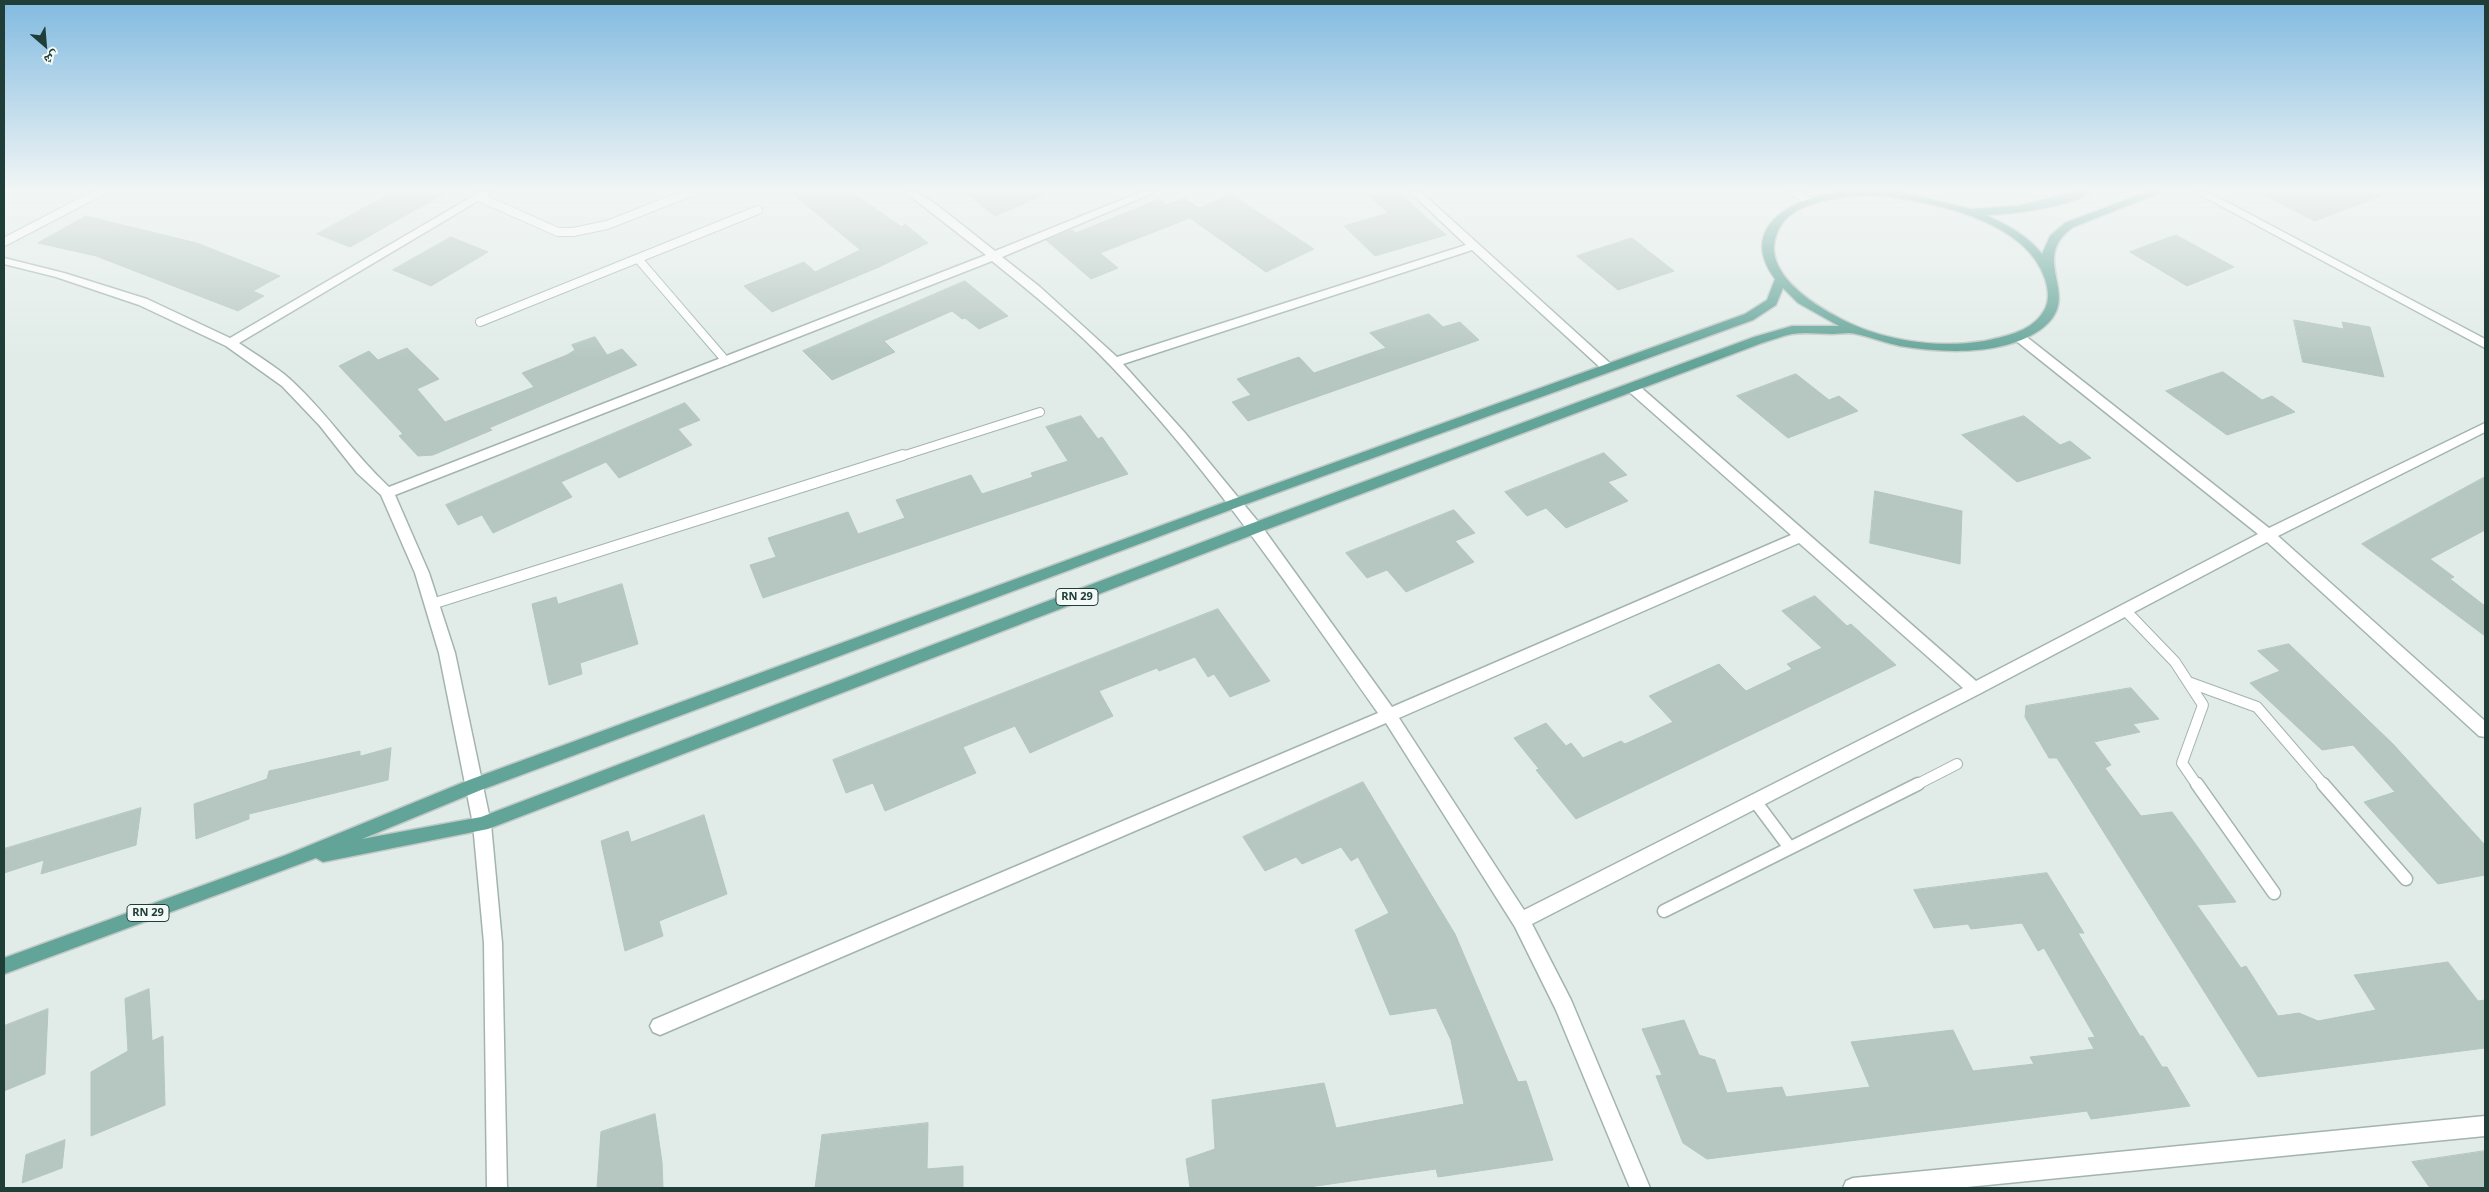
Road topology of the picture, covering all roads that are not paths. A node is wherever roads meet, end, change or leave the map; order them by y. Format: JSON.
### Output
{"nodes":[{"id":1,"x":393,"y":248,"type":"edge"},
{"id":2,"x":668,"y":248,"type":"edge"},
{"id":3,"x":983,"y":248,"type":"edge"},
{"id":4,"x":1014,"y":248,"type":"edge"},
{"id":5,"x":1469,"y":248,"type":"edge"},
{"id":6,"x":1476,"y":248,"type":"edge"},
{"id":7,"x":1770,"y":248,"type":"edge"},
{"id":8,"x":2029,"y":248,"type":"edge"},
{"id":9,"x":2049,"y":248,"type":"edge"},
{"id":10,"x":2304,"y":248,"type":"edge"},
{"id":11,"x":994,"y":256,"type":"junction"},
{"id":12,"x":639,"y":260,"type":"junction"},
{"id":13,"x":4,"y":261,"type":"edge"},
{"id":14,"x":2048,"y":269,"type":"junction"},
{"id":15,"x":1781,"y":279,"type":"junction"},
{"id":16,"x":480,"y":322,"type":"dead end"},
{"id":17,"x":1858,"y":330,"type":"junction"},
{"id":18,"x":2019,"y":337,"type":"junction"},
{"id":19,"x":230,"y":343,"type":"junction"},
{"id":20,"x":2485,"y":344,"type":"edge"},
{"id":21,"x":726,"y":361,"type":"junction"},
{"id":22,"x":1115,"y":362,"type":"junction"},
{"id":23,"x":1608,"y":368,"type":"junction"},
{"id":24,"x":1632,"y":387,"type":"junction"},
{"id":25,"x":1040,"y":412,"type":"dead end"},
{"id":26,"x":2485,"y":427,"type":"edge"},
{"id":27,"x":387,"y":493,"type":"junction"},
{"id":28,"x":1233,"y":504,"type":"junction"},
{"id":29,"x":1255,"y":528,"type":"junction"},
{"id":30,"x":2268,"y":535,"type":"junction"},
{"id":31,"x":1801,"y":536,"type":"junction"},
{"id":32,"x":432,"y":604,"type":"junction"},
{"id":33,"x":2125,"y":610,"type":"junction"},
{"id":34,"x":2188,"y":682,"type":"junction"},
{"id":35,"x":1975,"y":689,"type":"junction"},
{"id":36,"x":1389,"y":715,"type":"junction"},
{"id":37,"x":2485,"y":731,"type":"edge"},
{"id":38,"x":1957,"y":764,"type":"dead end"},
{"id":39,"x":475,"y":785,"type":"junction"},
{"id":40,"x":1755,"y":801,"type":"junction"},
{"id":41,"x":482,"y":824,"type":"junction"},
{"id":42,"x":1790,"y":848,"type":"junction"},
{"id":43,"x":292,"y":860,"type":"junction"},
{"id":44,"x":2406,"y":879,"type":"dead end"},
{"id":45,"x":2274,"y":894,"type":"dead end"},
{"id":46,"x":1664,"y":910,"type":"dead end"},
{"id":47,"x":1521,"y":921,"type":"junction"},
{"id":48,"x":4,"y":966,"type":"edge"},
{"id":49,"x":660,"y":1026,"type":"dead end"},
{"id":50,"x":2485,"y":1126,"type":"edge"},
{"id":51,"x":496,"y":1188,"type":"edge"},
{"id":52,"x":1640,"y":1188,"type":"edge"},
{"id":53,"x":1853,"y":1188,"type":"edge"}],
"edges":[{"from":1,"to":19,"type":"street"},
{"from":2,"to":12,"type":"lane"},
{"from":3,"to":11,"type":"street"},
{"from":4,"to":11,"type":"street"},
{"from":5,"to":22,"type":"street"},
{"from":6,"to":23,"type":"street"},
{"from":7,"to":15,"type":"main road"},
{"from":8,"to":14,"type":"main road"},
{"from":9,"to":14,"type":"main road"},
{"from":10,"to":20,"type":"street"},
{"from":11,"to":21,"type":"street"},
{"from":11,"to":22,"type":"street"},
{"from":12,"to":16,"type":"lane"},
{"from":12,"to":21,"type":"lane"},
{"from":13,"to":19,"type":"street"},
{"from":14,"to":18,"type":"main road"},
{"from":15,"to":17,"type":"main road"},
{"from":15,"to":23,"type":"main road","number":"RN 29"},
{"from":17,"to":18,"type":"main road"},
{"from":17,"to":24,"type":"main road","number":"RN 29"},
{"from":18,"to":30,"type":"street"},
{"from":19,"to":27,"type":"street"},
{"from":21,"to":27,"type":"street"},
{"from":22,"to":28,"type":"street"},
{"from":23,"to":28,"type":"main road","number":"RN 29"},
{"from":24,"to":29,"type":"main road","number":"RN 29"},
{"from":24,"to":31,"type":"street"},
{"from":25,"to":32,"type":"lane"},
{"from":26,"to":30,"type":"street"},
{"from":27,"to":32,"type":"street"},
{"from":28,"to":29,"type":"street"},
{"from":28,"to":39,"type":"main road","number":"RN 29"},
{"from":29,"to":36,"type":"street"},
{"from":29,"to":41,"type":"main road","number":"RN 29"},
{"from":30,"to":33,"type":"street"},
{"from":30,"to":37,"type":"street"},
{"from":31,"to":35,"type":"street"},
{"from":31,"to":36,"type":"street"},
{"from":32,"to":39,"type":"street"},
{"from":33,"to":34,"type":"lane"},
{"from":33,"to":35,"type":"street"},
{"from":34,"to":44,"type":"lane"},
{"from":34,"to":45,"type":"lane"},
{"from":35,"to":40,"type":"street"},
{"from":36,"to":47,"type":"street"},
{"from":36,"to":49,"type":"street"},
{"from":38,"to":42,"type":"lane"},
{"from":39,"to":41,"type":"street"},
{"from":39,"to":43,"type":"main road","number":"RN 29"},
{"from":40,"to":42,"type":"lane"},
{"from":40,"to":47,"type":"street"},
{"from":41,"to":43,"type":"main road","number":"RN 29"},
{"from":41,"to":51,"type":"street"},
{"from":42,"to":46,"type":"lane"},
{"from":43,"to":48,"type":"main road","number":"RN 29"},
{"from":47,"to":52,"type":"street"},
{"from":50,"to":53,"type":"street"}]}
